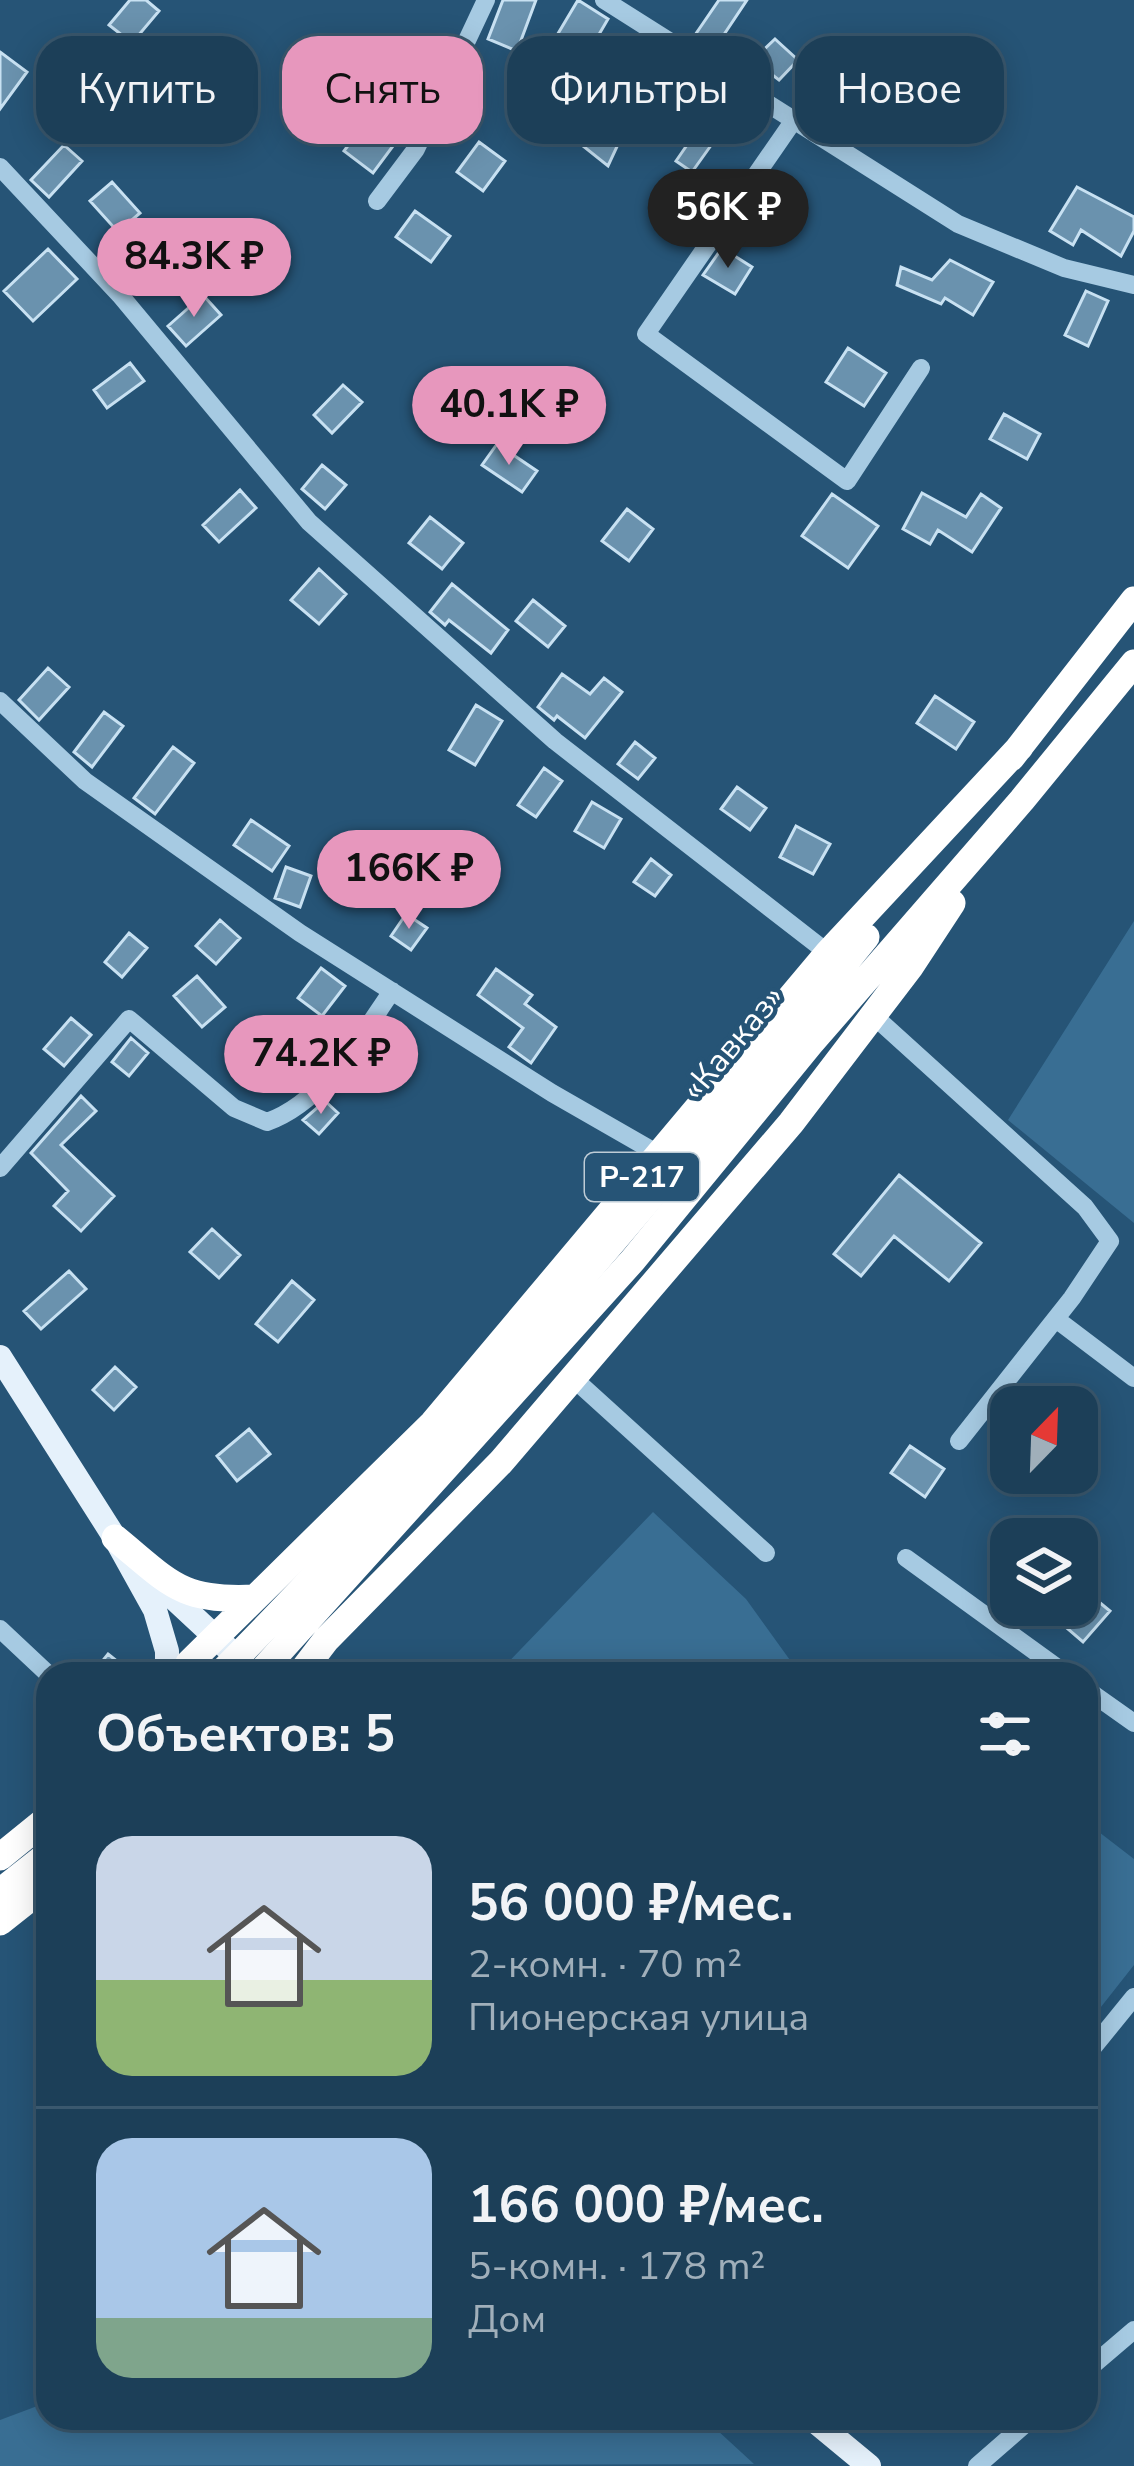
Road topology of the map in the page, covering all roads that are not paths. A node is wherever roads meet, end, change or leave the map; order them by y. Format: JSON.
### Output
{"nodes":[{"id":1,"x":486,"y":0,"type":"edge"},
{"id":2,"x":604,"y":0,"type":"edge"},
{"id":3,"x":794,"y":120,"type":"junction"},
{"id":4,"x":0,"y":167,"type":"edge"},
{"id":5,"x":376,"y":201,"type":"dead end"},
{"id":6,"x":1134,"y":285,"type":"edge"},
{"id":7,"x":921,"y":368,"type":"dead end"},
{"id":8,"x":1134,"y":600,"type":"edge"},
{"id":9,"x":1134,"y":663,"type":"edge"},
{"id":10,"x":0,"y":700,"type":"edge"},
{"id":11,"x":1020,"y":747,"type":"junction"},
{"id":12,"x":1022,"y":800,"type":"junction"},
{"id":13,"x":828,"y":953,"type":"junction"},
{"id":14,"x":392,"y":991,"type":"junction"},
{"id":15,"x":874,"y":1016,"type":"junction"},
{"id":16,"x":799,"y":1039,"type":"junction"},
{"id":17,"x":660,"y":1155,"type":"junction"},
{"id":18,"x":0,"y":1168,"type":"edge"},
{"id":19,"x":1056,"y":1319,"type":"junction"},
{"id":20,"x":0,"y":1357,"type":"edge"},
{"id":21,"x":573,"y":1378,"type":"junction"},
{"id":22,"x":1134,"y":1378,"type":"edge"},
{"id":23,"x":959,"y":1441,"type":"dead end"},
{"id":24,"x":115,"y":1538,"type":"junction"},
{"id":25,"x":766,"y":1553,"type":"dead end"},
{"id":26,"x":906,"y":1558,"type":"dead end"},
{"id":27,"x":255,"y":1598,"type":"junction"},
{"id":28,"x":0,"y":1629,"type":"edge"},
{"id":29,"x":214,"y":1637,"type":"junction"},
{"id":30,"x":173,"y":1662,"type":"edge"},
{"id":31,"x":187,"y":1662,"type":"edge"},
{"id":32,"x":202,"y":1662,"type":"edge"},
{"id":33,"x":233,"y":1662,"type":"edge"},
{"id":34,"x":237,"y":1662,"type":"edge"},
{"id":35,"x":250,"y":1662,"type":"edge"},
{"id":36,"x":252,"y":1662,"type":"edge"},
{"id":37,"x":309,"y":1662,"type":"edge"},
{"id":38,"x":1049,"y":1662,"type":"edge"},
{"id":39,"x":36,"y":1663,"type":"edge"},
{"id":40,"x":1098,"y":1697,"type":"edge"},
{"id":41,"x":1134,"y":1724,"type":"edge"},
{"id":42,"x":36,"y":1808,"type":"edge"},
{"id":43,"x":36,"y":1828,"type":"edge"},
{"id":44,"x":0,"y":1836,"type":"edge"},
{"id":45,"x":0,"y":1858,"type":"edge"},
{"id":46,"x":36,"y":1863,"type":"edge"},
{"id":47,"x":0,"y":1892,"type":"edge"},
{"id":48,"x":36,"y":1894,"type":"edge"},
{"id":49,"x":0,"y":1922,"type":"edge"},
{"id":50,"x":1134,"y":1997,"type":"edge"},
{"id":51,"x":1098,"y":2041,"type":"edge"},
{"id":52,"x":1134,"y":2330,"type":"edge"},
{"id":53,"x":1098,"y":2362,"type":"edge"},
{"id":54,"x":826,"y":2430,"type":"edge"},
{"id":55,"x":1018,"y":2430,"type":"edge"},
{"id":56,"x":869,"y":2466,"type":"edge"},
{"id":57,"x":977,"y":2466,"type":"edge"}],
"edges":[{"from":1,"to":5,"type":"street"},
{"from":2,"to":3,"type":"street"},
{"from":3,"to":6,"type":"street"},
{"from":3,"to":7,"type":"street"},
{"from":4,"to":13,"type":"street"},
{"from":8,"to":11,"type":"highway","name":"«Кавказ»","number":"Р-217"},
{"from":9,"to":12,"type":"highway","name":"«Кавказ»","number":"Р-217"},
{"from":10,"to":14,"type":"street"},
{"from":11,"to":13,"type":"highway","number":"Р-217"},
{"from":11,"to":16,"type":"highway","name":"«Кавказ»","number":"Р-217"},
{"from":12,"to":15,"type":"highway"},
{"from":12,"to":16,"type":"highway","name":"«Кавказ»","number":"Р-217"},
{"from":13,"to":17,"type":"highway","number":"Р-217"},
{"from":14,"to":17,"type":"street"},
{"from":14,"to":18,"type":"street"},
{"from":15,"to":19,"type":"street"},
{"from":15,"to":21,"type":"highway"},
{"from":16,"to":35,"type":"highway","name":"«Кавказ»","number":"Р-217","bridge":true},
{"from":16,"to":36,"type":"highway","name":"«Кавказ»","number":"Р-217"},
{"from":17,"to":27,"type":"highway","number":"Р-217"},
{"from":19,"to":22,"type":"street"},
{"from":19,"to":23,"type":"street"},
{"from":20,"to":24,"type":"main road"},
{"from":21,"to":25,"type":"street"},
{"from":21,"to":37,"type":"highway"},
{"from":24,"to":27,"type":"highway"},
{"from":24,"to":29,"type":"main road"},
{"from":24,"to":30,"type":"main road"},
{"from":26,"to":38,"type":"street"},
{"from":27,"to":29,"type":"highway"},
{"from":28,"to":39,"type":"street"},
{"from":29,"to":31,"type":"highway"},
{"from":29,"to":34,"type":"main road"},
{"from":32,"to":33,"type":"main road"},
{"from":40,"to":41,"type":"street"},
{"from":42,"to":44,"type":"highway"},
{"from":43,"to":45,"type":"highway"},
{"from":46,"to":47,"type":"highway"},
{"from":48,"to":49,"type":"highway"},
{"from":50,"to":51,"type":"street"},
{"from":52,"to":53,"type":"street"},
{"from":54,"to":56,"type":"main road"},
{"from":55,"to":57,"type":"street"}]}
